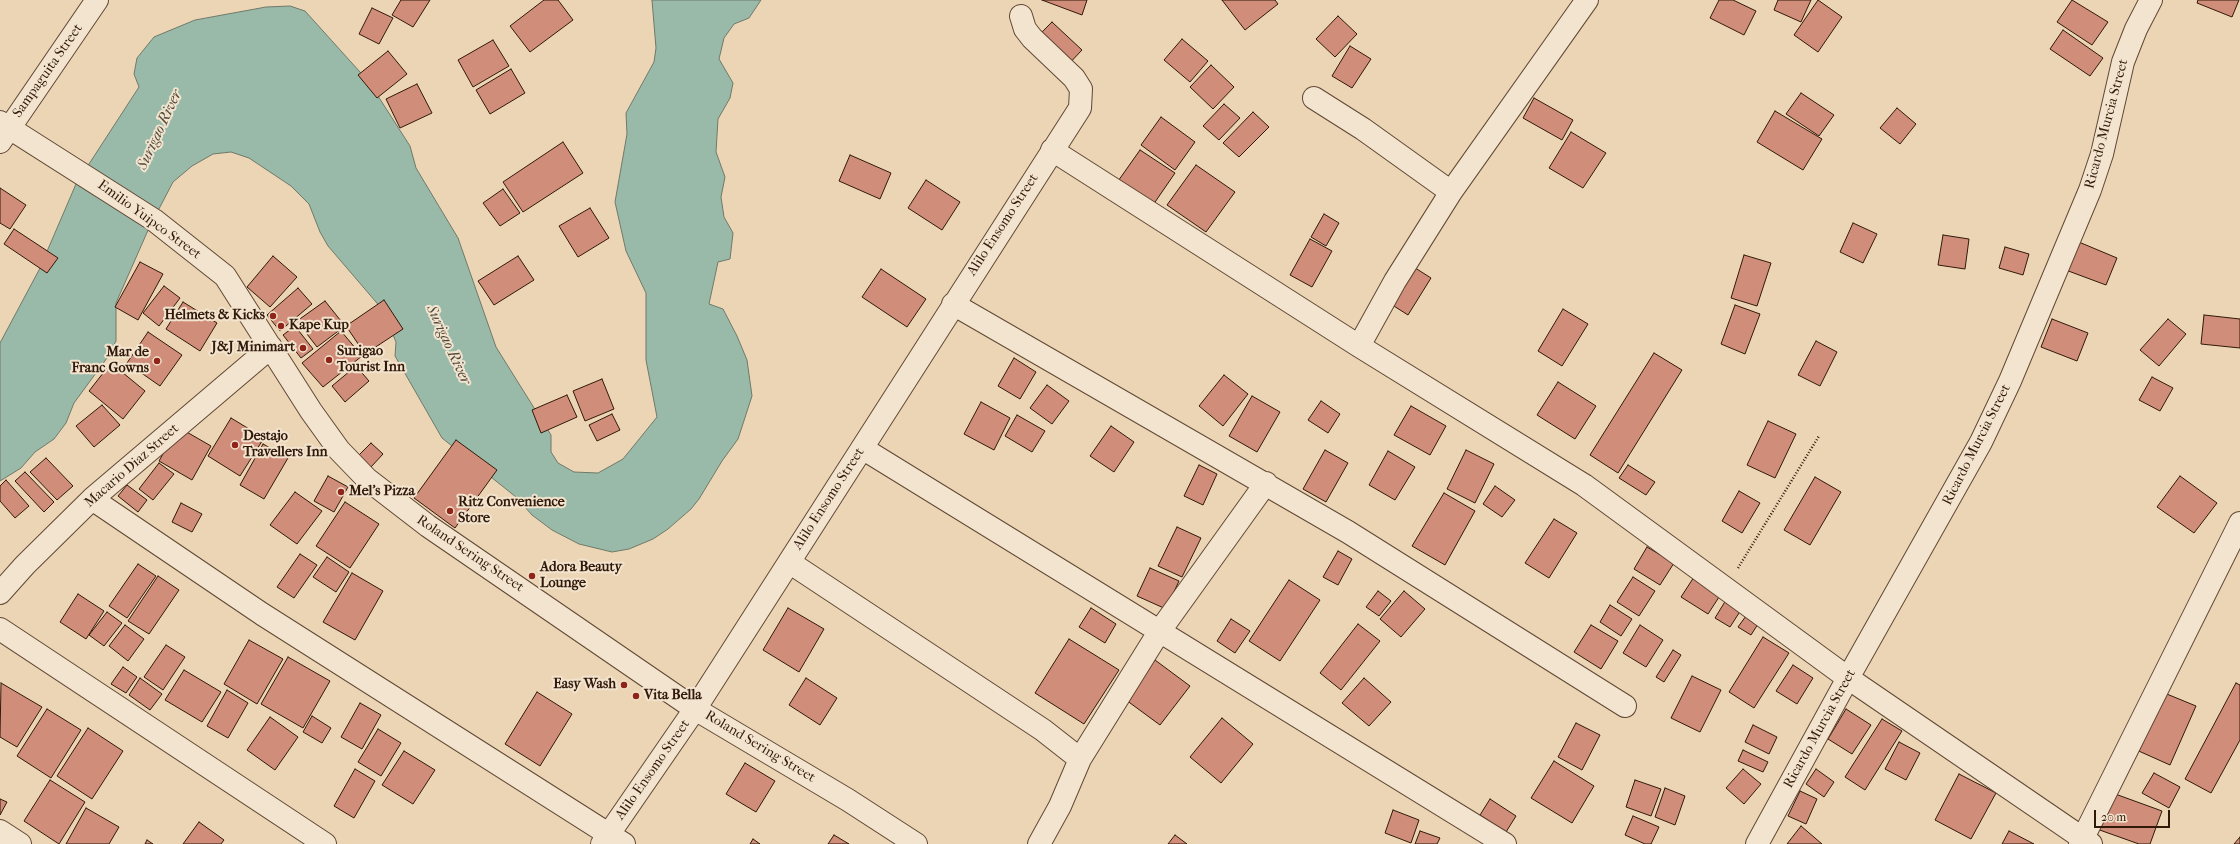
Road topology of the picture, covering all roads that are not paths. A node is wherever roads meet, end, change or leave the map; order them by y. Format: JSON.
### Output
{"nodes":[{"id":1,"x":97,"y":0,"type":"edge"},
{"id":2,"x":1586,"y":0,"type":"edge"},
{"id":3,"x":2151,"y":0,"type":"edge"},
{"id":4,"x":1021,"y":16,"type":"dead end"},
{"id":5,"x":1314,"y":98,"type":"dead end"},
{"id":6,"x":3,"y":131,"type":"edge"},
{"id":7,"x":1052,"y":150,"type":"junction"},
{"id":8,"x":1451,"y":192,"type":"junction"},
{"id":9,"x":953,"y":304,"type":"junction"},
{"id":10,"x":1359,"y":346,"type":"junction"},
{"id":11,"x":271,"y":347,"type":"junction"},
{"id":12,"x":862,"y":448,"type":"junction"},
{"id":13,"x":1266,"y":483,"type":"junction"},
{"id":14,"x":92,"y":499,"type":"junction"},
{"id":15,"x":2240,"y":523,"type":"edge"},
{"id":16,"x":789,"y":562,"type":"junction"},
{"id":17,"x":0,"y":593,"type":"edge"},
{"id":18,"x":0,"y":629,"type":"edge"},
{"id":19,"x":1159,"y":632,"type":"junction"},
{"id":20,"x":1848,"y":678,"type":"junction"},
{"id":21,"x":1625,"y":706,"type":"dead end"},
{"id":22,"x":696,"y":709,"type":"junction"},
{"id":23,"x":1080,"y":759,"type":"junction"},
{"id":24,"x":0,"y":831,"type":"edge"},
{"id":25,"x":612,"y":841,"type":"edge"},
{"id":26,"x":2084,"y":842,"type":"edge"},
{"id":27,"x":20,"y":844,"type":"edge"},
{"id":28,"x":325,"y":844,"type":"edge"},
{"id":29,"x":916,"y":844,"type":"edge"},
{"id":30,"x":1039,"y":844,"type":"edge"},
{"id":31,"x":1505,"y":844,"type":"edge"},
{"id":32,"x":1757,"y":844,"type":"edge"}],
"edges":[{"from":1,"to":6,"type":"street","name":"Sampaguita Street"},
{"from":2,"to":8,"type":"street"},
{"from":3,"to":20,"type":"street","name":"Ricardo Murcia Street"},
{"from":4,"to":7,"type":"street","name":"Alilo Ensomo Street"},
{"from":5,"to":8,"type":"street"},
{"from":6,"to":11,"type":"street","name":"Emilio Yuipco Street"},
{"from":7,"to":9,"type":"street","name":"Alilo Ensomo Street"},
{"from":7,"to":10,"type":"street"},
{"from":8,"to":10,"type":"street"},
{"from":9,"to":12,"type":"street","name":"Alilo Ensomo Street"},
{"from":9,"to":13,"type":"street"},
{"from":10,"to":20,"type":"street"},
{"from":11,"to":14,"type":"street","name":"Macario Diaz Street"},
{"from":11,"to":22,"type":"street","name":"Roland Sering Street"},
{"from":12,"to":16,"type":"street","name":"Alilo Ensomo Street"},
{"from":12,"to":19,"type":"street"},
{"from":13,"to":19,"type":"street"},
{"from":13,"to":21,"type":"street"},
{"from":14,"to":17,"type":"street","name":"Macario Diaz Street"},
{"from":14,"to":25,"type":"street"},
{"from":15,"to":26,"type":"street"},
{"from":16,"to":22,"type":"street","name":"Alilo Ensomo Street"},
{"from":16,"to":23,"type":"street"},
{"from":18,"to":28,"type":"street"},
{"from":19,"to":23,"type":"street"},
{"from":19,"to":31,"type":"street"},
{"from":20,"to":26,"type":"street"},
{"from":20,"to":32,"type":"street","name":"Ricardo Murcia Street"},
{"from":22,"to":25,"type":"street","name":"Alilo Ensomo Street"},
{"from":22,"to":29,"type":"street","name":"Roland Sering Street"},
{"from":23,"to":30,"type":"street"},
{"from":24,"to":27,"type":"street"}]}
